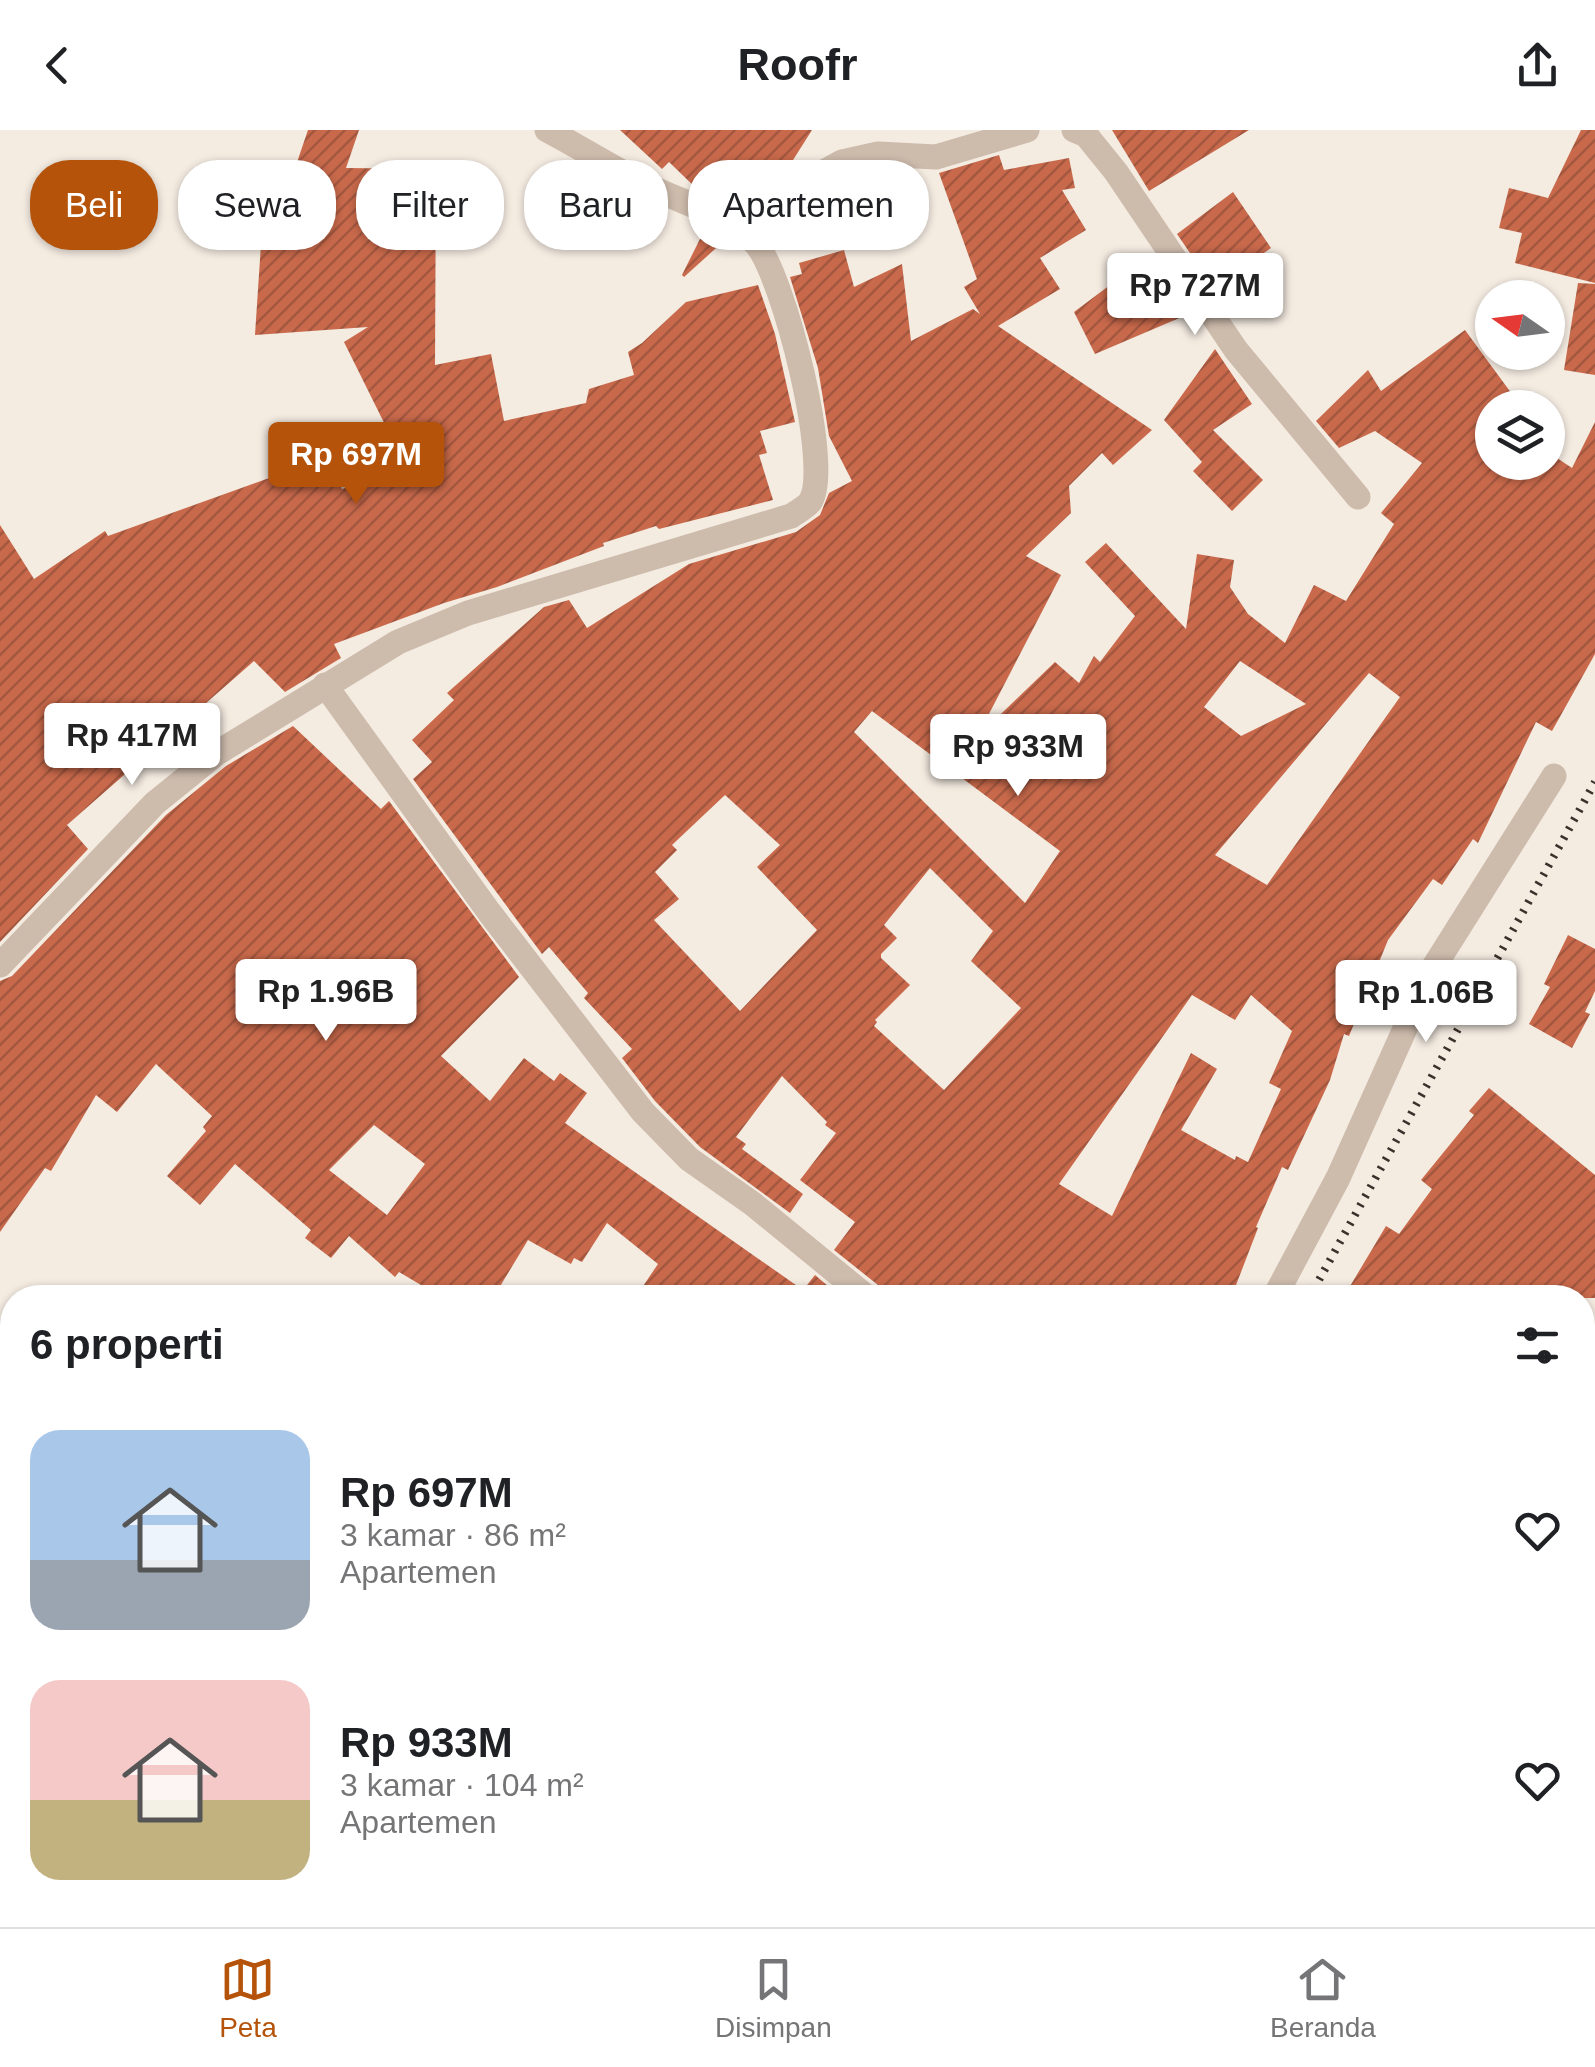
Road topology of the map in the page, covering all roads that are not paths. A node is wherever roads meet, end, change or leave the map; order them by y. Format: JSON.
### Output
{"nodes":[{"id":1,"x":548,"y":130,"type":"edge"},
{"id":2,"x":1027,"y":130,"type":"edge"},
{"id":3,"x":1081,"y":132,"type":"edge"},
{"id":4,"x":851,"y":160,"type":"edge"},
{"id":5,"x":688,"y":204,"type":"edge"},
{"id":6,"x":761,"y":250,"type":"edge"},
{"id":7,"x":1358,"y":497,"type":"dead end"},
{"id":8,"x":324,"y":685,"type":"junction"},
{"id":9,"x":1554,"y":776,"type":"dead end"},
{"id":10,"x":0,"y":965,"type":"edge"},
{"id":11,"x":852,"y":1285,"type":"edge"},
{"id":12,"x":1281,"y":1285,"type":"edge"}],
"edges":[{"from":1,"to":5,"type":"street"},
{"from":2,"to":4,"type":"street"},
{"from":3,"to":7,"type":"street"},
{"from":6,"to":8,"type":"street"},
{"from":8,"to":10,"type":"street"},
{"from":8,"to":11,"type":"street"},
{"from":9,"to":12,"type":"street"}]}
